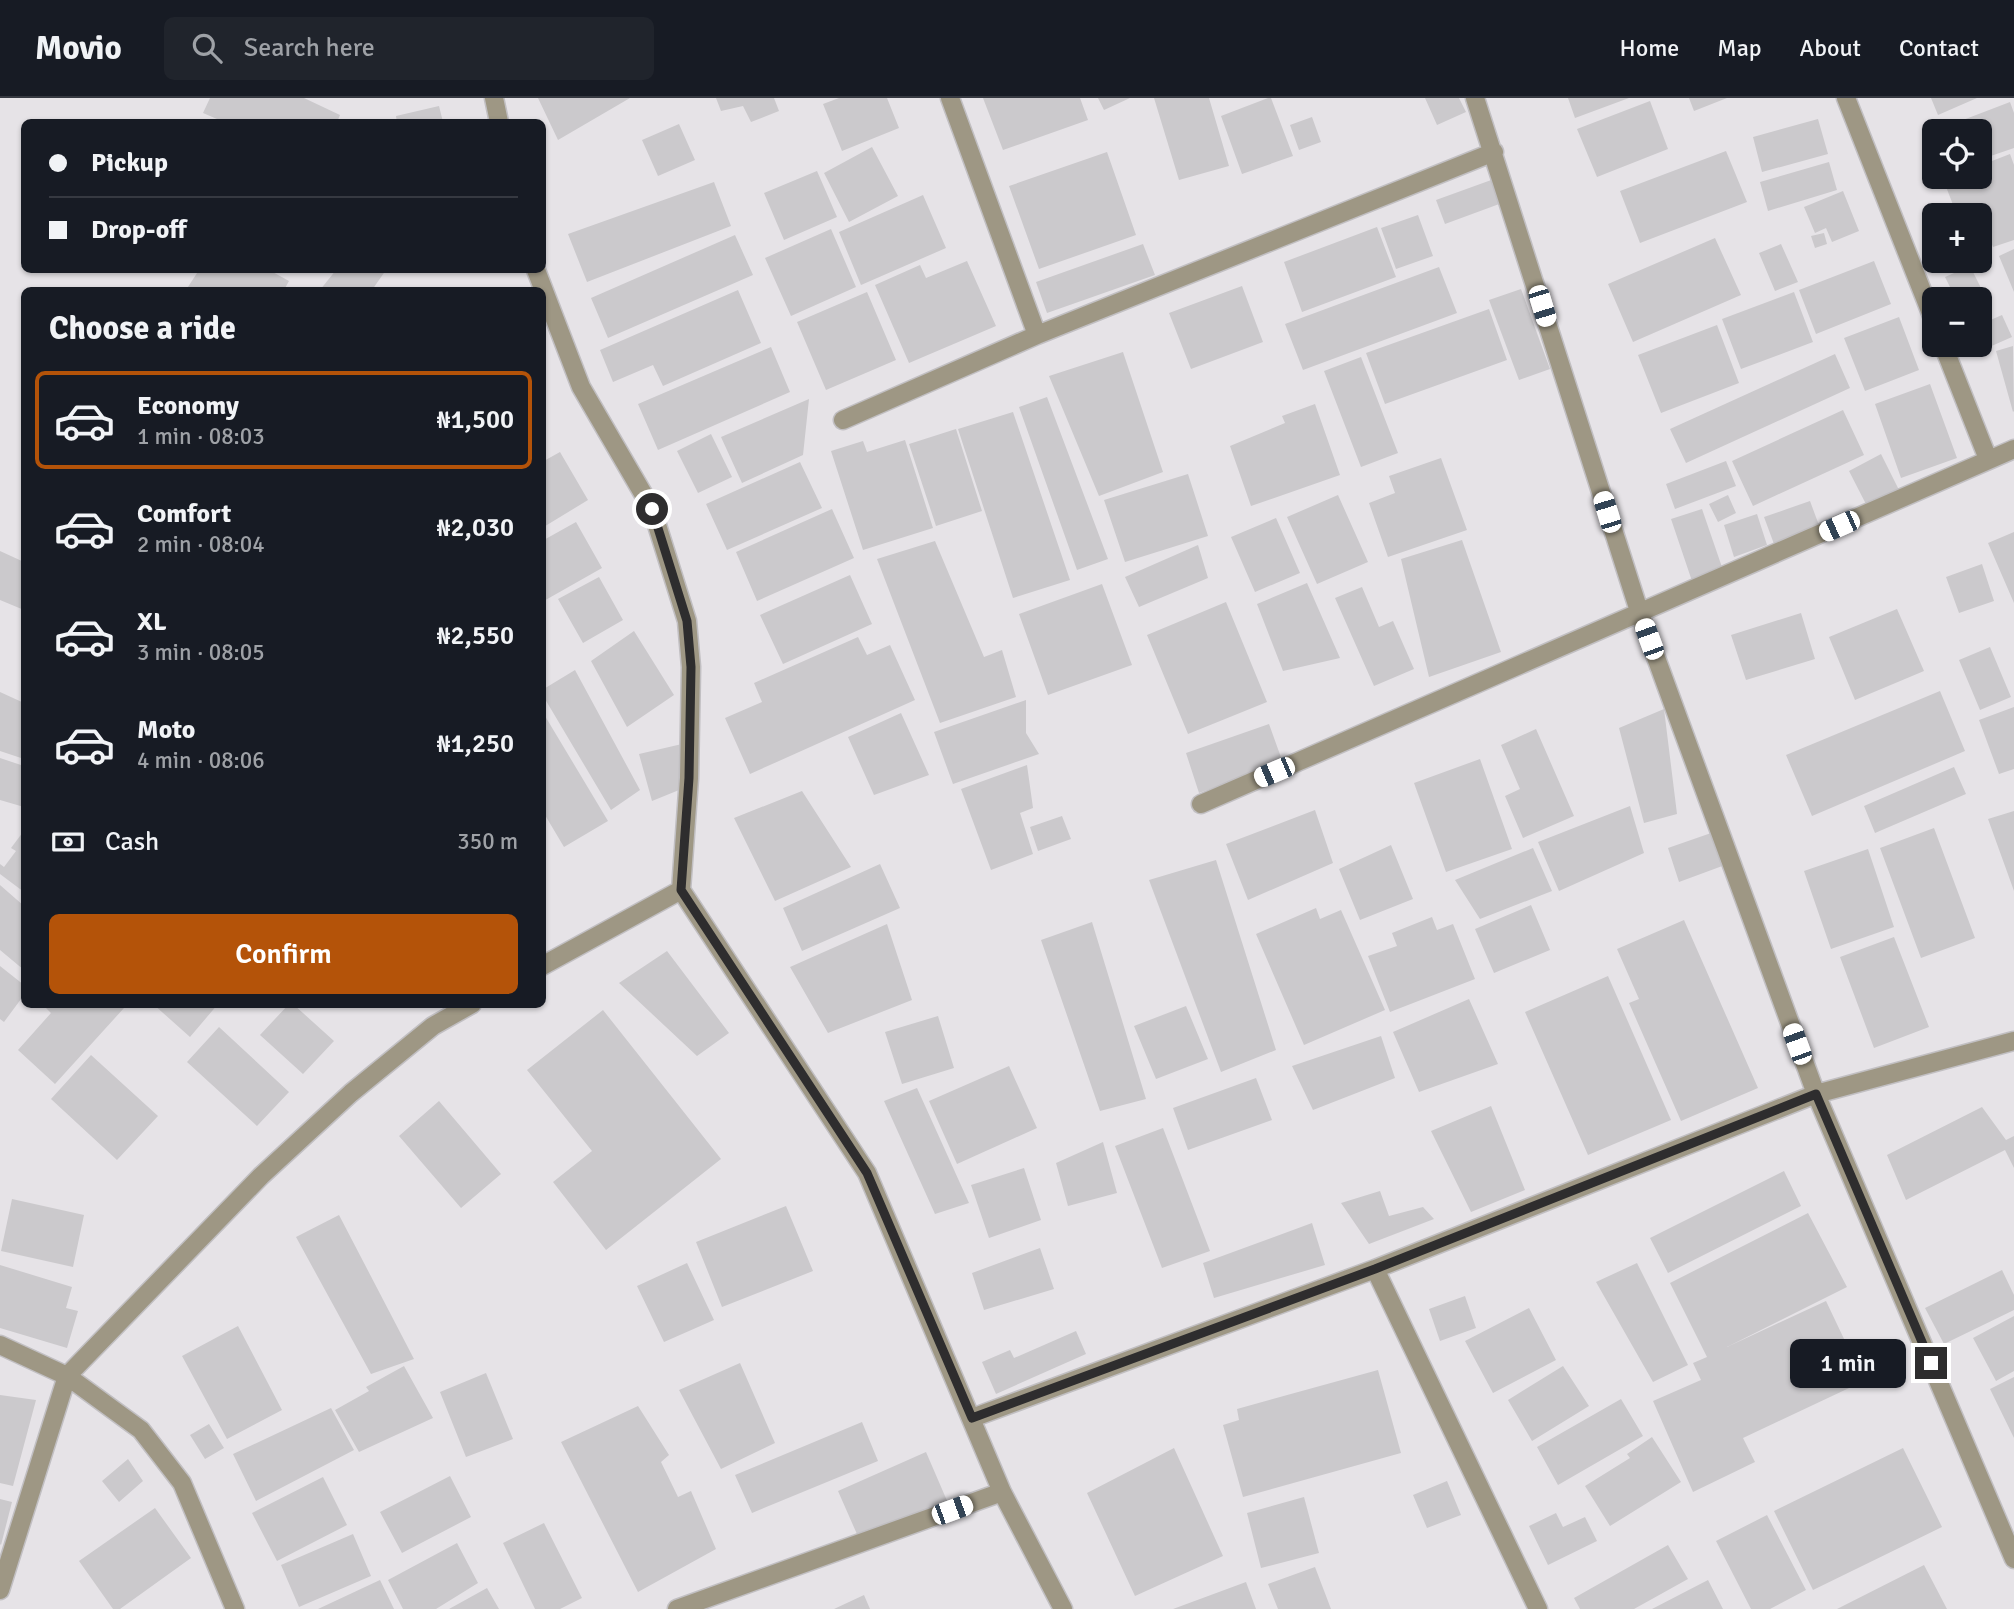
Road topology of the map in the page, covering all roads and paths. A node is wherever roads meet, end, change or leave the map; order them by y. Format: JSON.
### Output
{"nodes":[{"id":1,"x":494,"y":98,"type":"edge"},
{"id":2,"x":950,"y":98,"type":"edge"},
{"id":3,"x":1475,"y":98,"type":"edge"},
{"id":4,"x":1846,"y":98,"type":"edge"},
{"id":5,"x":498,"y":119,"type":"edge"},
{"id":6,"x":1494,"y":152,"type":"junction"},
{"id":7,"x":1922,"y":291,"type":"edge"},
{"id":8,"x":546,"y":296,"type":"edge"},
{"id":9,"x":1037,"y":335,"type":"junction"},
{"id":10,"x":1948,"y":357,"type":"edge"},
{"id":11,"x":843,"y":420,"type":"dead end"},
{"id":12,"x":2014,"y":449,"type":"edge"},
{"id":13,"x":1988,"y":459,"type":"junction"},
{"id":14,"x":1640,"y":614,"type":"junction"},
{"id":15,"x":1201,"y":803,"type":"dead end"},
{"id":16,"x":681,"y":890,"type":"junction"},
{"id":17,"x":546,"y":964,"type":"edge"},
{"id":18,"x":465,"y":1008,"type":"edge"},
{"id":19,"x":2014,"y":1041,"type":"edge"},
{"id":20,"x":1816,"y":1094,"type":"junction"},
{"id":21,"x":1375,"y":1269,"type":"junction"},
{"id":22,"x":0,"y":1345,"type":"edge"},
{"id":23,"x":67,"y":1376,"type":"junction"},
{"id":24,"x":972,"y":1418,"type":"junction"},
{"id":25,"x":1002,"y":1493,"type":"junction"},
{"id":26,"x":2014,"y":1559,"type":"edge"},
{"id":27,"x":0,"y":1590,"type":"edge"},
{"id":28,"x":235,"y":1609,"type":"edge"},
{"id":29,"x":677,"y":1609,"type":"edge"},
{"id":30,"x":1063,"y":1609,"type":"edge"},
{"id":31,"x":1538,"y":1609,"type":"edge"}],
"edges":[{"from":1,"to":5,"type":"street"},
{"from":2,"to":9,"type":"street"},
{"from":3,"to":6,"type":"street"},
{"from":4,"to":7,"type":"street"},
{"from":6,"to":9,"type":"street"},
{"from":6,"to":14,"type":"street"},
{"from":8,"to":16,"type":"street"},
{"from":9,"to":11,"type":"street"},
{"from":10,"to":13,"type":"street"},
{"from":12,"to":13,"type":"street"},
{"from":13,"to":14,"type":"street"},
{"from":14,"to":15,"type":"street"},
{"from":14,"to":20,"type":"street"},
{"from":16,"to":17,"type":"street"},
{"from":16,"to":24,"type":"street"},
{"from":18,"to":23,"type":"street"},
{"from":19,"to":20,"type":"street"},
{"from":20,"to":21,"type":"street"},
{"from":20,"to":26,"type":"street"},
{"from":21,"to":24,"type":"street"},
{"from":21,"to":31,"type":"street"},
{"from":22,"to":23,"type":"street"},
{"from":23,"to":27,"type":"street"},
{"from":23,"to":28,"type":"street"},
{"from":24,"to":25,"type":"street"},
{"from":25,"to":29,"type":"street"},
{"from":25,"to":30,"type":"street"}]}
